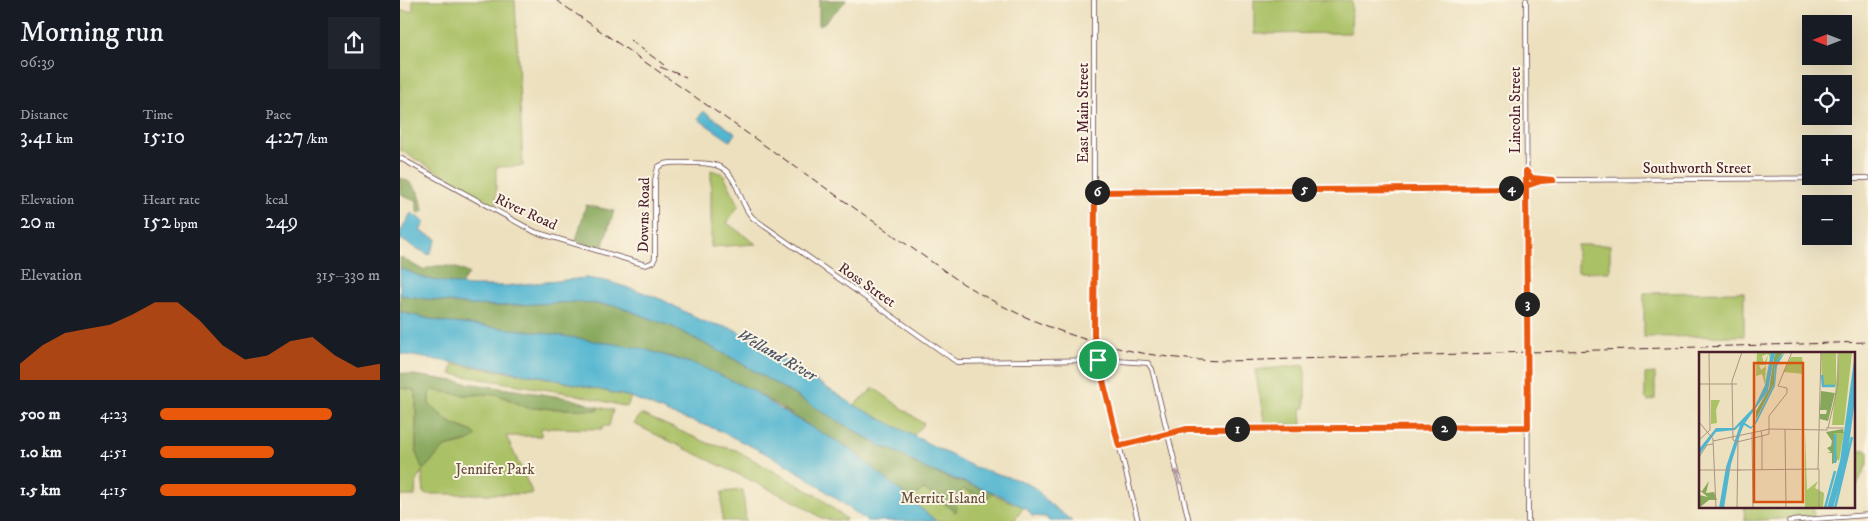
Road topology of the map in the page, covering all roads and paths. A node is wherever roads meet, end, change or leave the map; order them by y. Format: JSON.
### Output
{"nodes":[{"id":1,"x":1094,"y":0,"type":"edge"},
{"id":2,"x":1526,"y":0,"type":"edge"},
{"id":3,"x":400,"y":158,"type":"edge"},
{"id":4,"x":658,"y":167,"type":"joint"},
{"id":5,"x":1526,"y":171,"type":"junction"},
{"id":6,"x":1868,"y":178,"type":"edge"},
{"id":7,"x":1553,"y":180,"type":"junction"},
{"id":8,"x":1526,"y":186,"type":"junction"},
{"id":9,"x":1506,"y":188,"type":"junction"},
{"id":10,"x":1095,"y":192,"type":"junction"},
{"id":11,"x":1526,"y":201,"type":"junction"},
{"id":12,"x":651,"y":264,"type":"joint"},
{"id":13,"x":1098,"y":360,"type":"junction"},
{"id":14,"x":1113,"y":423,"type":"junction"},
{"id":15,"x":1528,"y":427,"type":"junction"},
{"id":16,"x":1167,"y":433,"type":"junction"},
{"id":17,"x":1130,"y":442,"type":"junction"},
{"id":18,"x":1119,"y":446,"type":"junction"},
{"id":19,"x":1868,"y":515,"type":"edge"},
{"id":20,"x":1138,"y":521,"type":"edge"},
{"id":21,"x":1189,"y":521,"type":"edge"},
{"id":22,"x":1528,"y":521,"type":"edge"},
{"id":23,"x":1789,"y":521,"type":"edge"}],
"edges":[{"from":1,"to":10,"type":"main road","name":"East Main Street"},
{"from":2,"to":5,"type":"main road","name":"Lincoln Street"},
{"from":3,"to":12,"type":"main road","name":"River Road"},
{"from":4,"to":12,"type":"main road","name":"Downs Road"},
{"from":4,"to":13,"type":"main road","name":"Ross Street"},
{"from":5,"to":7,"type":"main road"},
{"from":5,"to":8,"type":"main road","name":"Lincoln Street"},
{"from":6,"to":7,"type":"main road","name":"Southworth Street"},
{"from":7,"to":8,"type":"main road","name":"Southworth Street"},
{"from":8,"to":9,"type":"main road","name":"Southworth Street"},
{"from":8,"to":11,"type":"main road","name":"Lincoln Street"},
{"from":9,"to":10,"type":"main road","name":"Southworth Street"},
{"from":9,"to":11,"type":"main road"},
{"from":10,"to":13,"type":"main road","name":"East Main Street"},
{"from":11,"to":15,"type":"main road","name":"Lincoln Street"},
{"from":13,"to":14,"type":"main road","name":"East Main Street"},
{"from":13,"to":16,"type":"main road","name":"Ross Street"},
{"from":14,"to":17,"type":"main road"},
{"from":14,"to":18,"type":"main road","name":"East Main Street"},
{"from":15,"to":16,"type":"main road"},
{"from":15,"to":22,"type":"main road","name":"Lincoln Street"},
{"from":16,"to":17,"type":"main road"},
{"from":21,"to":16,"type":"main road","one_way":true},
{"from":17,"to":18,"type":"main road"},
{"from":18,"to":20,"type":"main road","name":"East Main Street"},
{"from":19,"to":23,"type":"main road"}]}
